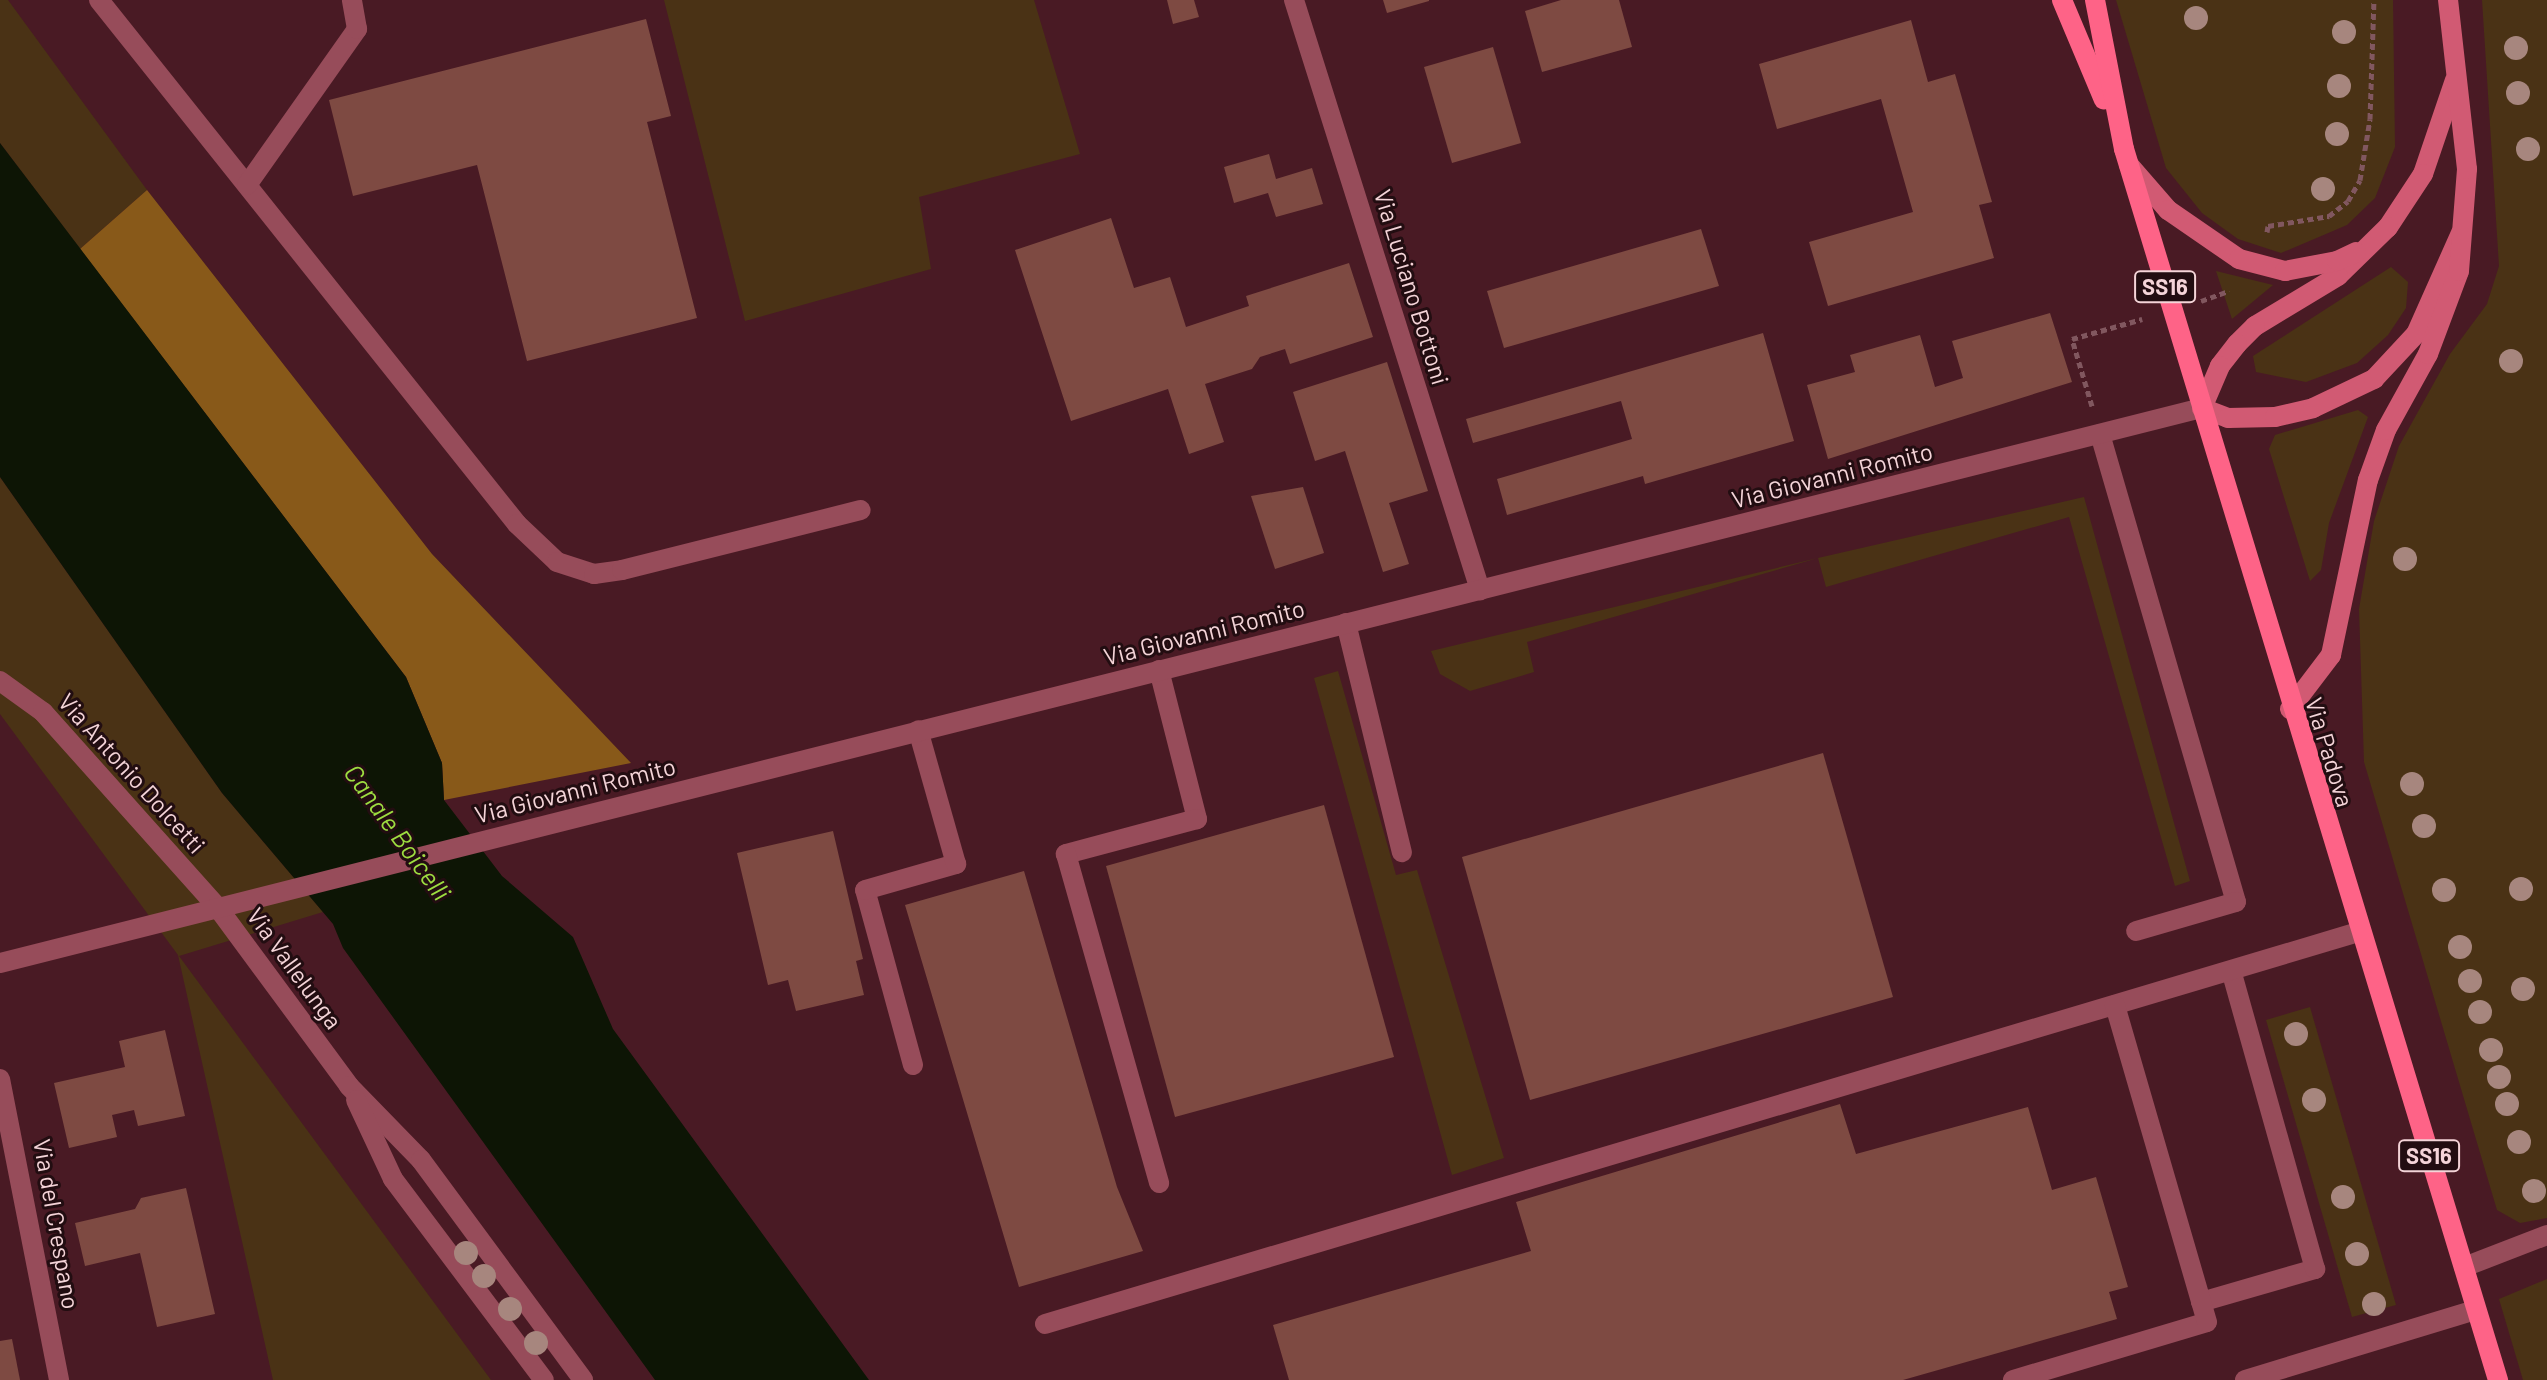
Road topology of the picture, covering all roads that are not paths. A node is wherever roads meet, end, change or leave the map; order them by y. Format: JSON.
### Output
{"nodes":[{"id":1,"x":99,"y":0,"type":"edge"},
{"id":2,"x":352,"y":0,"type":"edge"},
{"id":3,"x":1294,"y":0,"type":"edge"},
{"id":4,"x":2062,"y":0,"type":"edge"},
{"id":5,"x":2095,"y":0,"type":"edge"},
{"id":6,"x":2448,"y":0,"type":"edge"},
{"id":7,"x":2455,"y":80,"type":"junction"},
{"id":8,"x":2120,"y":136,"type":"junction"},
{"id":9,"x":2129,"y":165,"type":"junction"},
{"id":10,"x":247,"y":185,"type":"junction"},
{"id":11,"x":2461,"y":233,"type":"junction"},
{"id":12,"x":2371,"y":245,"type":"junction"},
{"id":13,"x":2202,"y":408,"type":"junction"},
{"id":14,"x":2100,"y":434,"type":"junction"},
{"id":15,"x":861,"y":510,"type":"dead end"},
{"id":16,"x":1480,"y":590,"type":"junction"},
{"id":17,"x":1346,"y":623,"type":"junction"},
{"id":18,"x":1159,"y":670,"type":"junction"},
{"id":19,"x":0,"y":681,"type":"edge"},
{"id":20,"x":2290,"y":709,"type":"junction"},
{"id":21,"x":918,"y":730,"type":"junction"},
{"id":22,"x":1402,"y":852,"type":"dead end"},
{"id":23,"x":218,"y":908,"type":"junction"},
{"id":24,"x":2136,"y":931,"type":"dead end"},
{"id":25,"x":2358,"y":932,"type":"junction"},
{"id":26,"x":0,"y":963,"type":"edge"},
{"id":27,"x":2231,"y":971,"type":"junction"},
{"id":28,"x":2115,"y":1005,"type":"junction"},
{"id":29,"x":913,"y":1065,"type":"dead end"},
{"id":30,"x":0,"y":1079,"type":"edge"},
{"id":31,"x":349,"y":1086,"type":"junction"},
{"id":32,"x":1159,"y":1183,"type":"dead end"},
{"id":33,"x":2547,"y":1235,"type":"edge"},
{"id":34,"x":2464,"y":1267,"type":"junction"},
{"id":35,"x":2201,"y":1302,"type":"junction"},
{"id":36,"x":2476,"y":1310,"type":"junction"},
{"id":37,"x":1045,"y":1324,"type":"dead end"},
{"id":38,"x":2295,"y":1373,"type":"edge"},
{"id":39,"x":59,"y":1380,"type":"edge"},
{"id":40,"x":544,"y":1380,"type":"edge"},
{"id":41,"x":583,"y":1380,"type":"edge"},
{"id":42,"x":2013,"y":1380,"type":"edge"},
{"id":43,"x":2245,"y":1380,"type":"edge"},
{"id":44,"x":2498,"y":1380,"type":"edge"}],
"edges":[{"from":1,"to":10,"type":"street"},
{"from":2,"to":10,"type":"street"},
{"from":3,"to":16,"type":"street","name":"Via Luciano Bottoni"},
{"from":4,"to":8,"type":"main road","name":"Via Padova"},
{"from":5,"to":8,"type":"main road","name":"Via Padova"},
{"from":6,"to":7,"type":"street"},
{"from":7,"to":11,"type":"street"},
{"from":7,"to":12,"type":"street"},
{"from":8,"to":9,"type":"main road","name":"Via Padova","number":"SS16"},
{"from":9,"to":12,"type":"street"},
{"from":9,"to":13,"type":"main road","name":"Via Padova","number":"SS16"},
{"from":10,"to":15,"type":"street"},
{"from":11,"to":13,"type":"street"},
{"from":11,"to":20,"type":"street"},
{"from":12,"to":13,"type":"street"},
{"from":13,"to":14,"type":"street","name":"Via Giovanni Romito"},
{"from":13,"to":20,"type":"main road","name":"Via Padova","number":"SS16"},
{"from":14,"to":16,"type":"street","name":"Via Giovanni Romito"},
{"from":14,"to":24,"type":"street"},
{"from":16,"to":17,"type":"street","name":"Via Giovanni Romito"},
{"from":17,"to":18,"type":"street","name":"Via Giovanni Romito"},
{"from":17,"to":22,"type":"street"},
{"from":18,"to":21,"type":"street","name":"Via Giovanni Romito"},
{"from":18,"to":32,"type":"street"},
{"from":19,"to":23,"type":"street","name":"Via Antonio Dolcetti"},
{"from":20,"to":25,"type":"main road","name":"Via Padova","number":"SS16"},
{"from":21,"to":23,"type":"street","name":"Via Giovanni Romito"},
{"from":21,"to":29,"type":"street"},
{"from":23,"to":26,"type":"street","name":"Via Vallelunga"},
{"from":23,"to":31,"type":"street","name":"Via Vallelunga"},
{"from":25,"to":27,"type":"street"},
{"from":25,"to":34,"type":"main road","name":"Via Padova","number":"SS16"},
{"from":27,"to":28,"type":"street"},
{"from":27,"to":35,"type":"street"},
{"from":28,"to":35,"type":"street"},
{"from":28,"to":37,"type":"street"},
{"from":30,"to":39,"type":"street","name":"Via del Crespano"},
{"from":31,"to":40,"type":"street","name":"Via Vallelunga"},
{"from":31,"to":41,"type":"street","name":"Via Vallelunga"},
{"from":33,"to":34,"type":"street"},
{"from":34,"to":36,"type":"main road","name":"Via Padova","number":"SS16"},
{"from":35,"to":42,"type":"street"},
{"from":36,"to":38,"type":"street"},
{"from":36,"to":44,"type":"main road","name":"Via Padova","number":"SS16"},
{"from":38,"to":43,"type":"street"}]}
